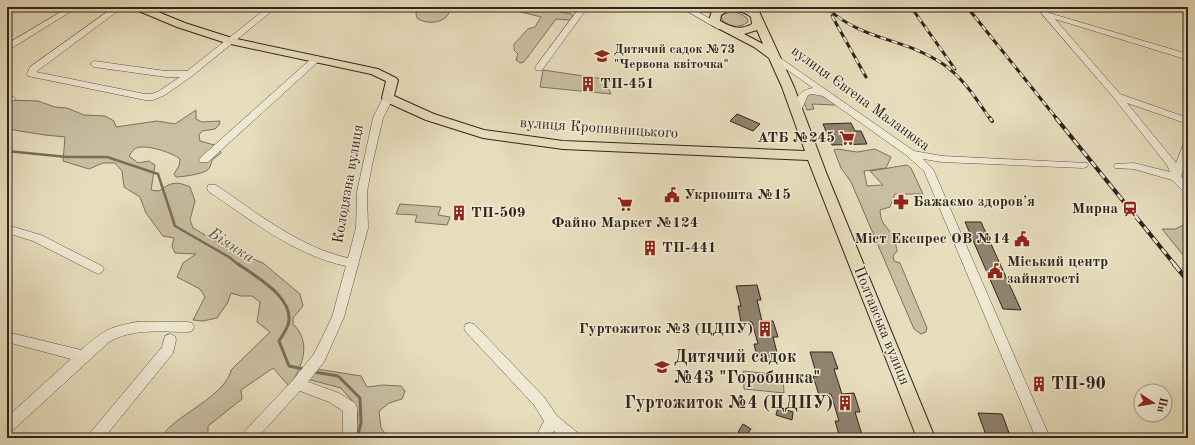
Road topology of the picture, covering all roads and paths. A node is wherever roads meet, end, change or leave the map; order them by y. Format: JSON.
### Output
{"nodes":[{"id":1,"x":74,"y":7,"type":"edge"},
{"id":2,"x":119,"y":7,"type":"edge"},
{"id":3,"x":136,"y":7,"type":"edge"},
{"id":4,"x":273,"y":7,"type":"edge"},
{"id":5,"x":584,"y":7,"type":"edge"},
{"id":6,"x":683,"y":7,"type":"edge"},
{"id":7,"x":752,"y":7,"type":"edge"},
{"id":8,"x":1040,"y":7,"type":"edge"},
{"id":9,"x":725,"y":8,"type":"edge"},
{"id":10,"x":1048,"y":15,"type":"junction"},
{"id":11,"x":758,"y":18,"type":"junction"},
{"id":12,"x":721,"y":27,"type":"junction"},
{"id":13,"x":230,"y":41,"type":"junction"},
{"id":14,"x":7,"y":48,"type":"edge"},
{"id":15,"x":1188,"y":57,"type":"edge"},
{"id":16,"x":776,"y":58,"type":"junction"},
{"id":17,"x":316,"y":60,"type":"junction"},
{"id":18,"x":94,"y":64,"type":"dead end"},
{"id":19,"x":539,"y":68,"type":"dead end"},
{"id":20,"x":189,"y":74,"type":"junction"},
{"id":21,"x":826,"y":94,"type":"junction"},
{"id":22,"x":1117,"y":96,"type":"junction"},
{"id":23,"x":388,"y":98,"type":"junction"},
{"id":24,"x":797,"y":111,"type":"junction"},
{"id":25,"x":1188,"y":121,"type":"edge"},
{"id":26,"x":1188,"y":145,"type":"edge"},
{"id":27,"x":910,"y":153,"type":"junction"},
{"id":28,"x":812,"y":156,"type":"junction"},
{"id":29,"x":204,"y":160,"type":"dead end"},
{"id":30,"x":1083,"y":165,"type":"dead end"},
{"id":31,"x":1119,"y":166,"type":"dead end"},
{"id":32,"x":1176,"y":177,"type":"junction"},
{"id":33,"x":212,"y":188,"type":"dead end"},
{"id":34,"x":1188,"y":189,"type":"edge"},
{"id":35,"x":7,"y":229,"type":"edge"},
{"id":36,"x":351,"y":263,"type":"junction"},
{"id":37,"x":98,"y":269,"type":"dead end"},
{"id":38,"x":188,"y":328,"type":"dead end"},
{"id":39,"x":470,"y":328,"type":"dead end"},
{"id":40,"x":7,"y":337,"type":"edge"},
{"id":41,"x":170,"y":340,"type":"dead end"},
{"id":42,"x":82,"y":356,"type":"junction"},
{"id":43,"x":299,"y":382,"type":"junction"},
{"id":44,"x":552,"y":421,"type":"junction"},
{"id":45,"x":7,"y":426,"type":"edge"},
{"id":46,"x":95,"y":438,"type":"edge"},
{"id":47,"x":248,"y":438,"type":"edge"},
{"id":48,"x":347,"y":438,"type":"edge"},
{"id":49,"x":542,"y":438,"type":"edge"},
{"id":50,"x":573,"y":438,"type":"edge"},
{"id":51,"x":926,"y":438,"type":"edge"},
{"id":52,"x":1043,"y":438,"type":"edge"}],
"edges":[{"from":1,"to":14,"type":"street"},
{"from":2,"to":20,"type":"street"},
{"from":3,"to":13,"type":"main road"},
{"from":4,"to":13,"type":"street"},
{"from":5,"to":19,"type":"street"},
{"from":6,"to":9,"type":"street"},
{"from":6,"to":12,"type":"street"},
{"from":7,"to":11,"type":"main road","name":"вулиця Євгена Маланюка"},
{"from":8,"to":10,"type":"street"},
{"from":9,"to":11,"type":"main road"},
{"from":9,"to":12,"type":"main road"},
{"from":10,"to":15,"type":"street"},
{"from":10,"to":22,"type":"street"},
{"from":11,"to":12,"type":"main road"},
{"from":11,"to":16,"type":"main road","name":"вулиця Євгена Маланюка"},
{"from":12,"to":16,"type":"main road"},
{"from":13,"to":17,"type":"main road"},
{"from":13,"to":20,"type":"street"},
{"from":16,"to":21,"type":"street","name":"вулиця Євгена Маланюка"},
{"from":16,"to":24,"type":"main road","name":"Полтавська вулиця"},
{"from":17,"to":23,"type":"main road"},
{"from":17,"to":29,"type":"street"},
{"from":18,"to":20,"type":"street"},
{"from":21,"to":24,"type":"street"},
{"from":21,"to":27,"type":"street","name":"вулиця Євгена Маланюка"},
{"from":22,"to":25,"type":"street"},
{"from":22,"to":32,"type":"street"},
{"from":23,"to":28,"type":"main road","name":"вулиця Кропивницького"},
{"from":23,"to":36,"type":"street","name":"Колодязна вулиця"},
{"from":24,"to":28,"type":"main road","name":"Полтавська вулиця"},
{"from":26,"to":32,"type":"street"},
{"from":27,"to":30,"type":"street"},
{"from":27,"to":52,"type":"street","name":"вулиця Євгена Маланюка"},
{"from":28,"to":51,"type":"main road","name":"Полтавська вулиця"},
{"from":31,"to":32,"type":"street"},
{"from":32,"to":34,"type":"street"},
{"from":33,"to":36,"type":"street"},
{"from":35,"to":37,"type":"street"},
{"from":36,"to":43,"type":"street","name":"Колодязна вулиця"},
{"from":38,"to":42,"type":"street"},
{"from":39,"to":44,"type":"street"},
{"from":40,"to":42,"type":"street"},
{"from":41,"to":46,"type":"street"},
{"from":42,"to":45,"type":"street"},
{"from":43,"to":47,"type":"street","name":"Колодязна вулиця"},
{"from":43,"to":48,"type":"street"},
{"from":44,"to":49,"type":"street"},
{"from":44,"to":50,"type":"street"}]}
